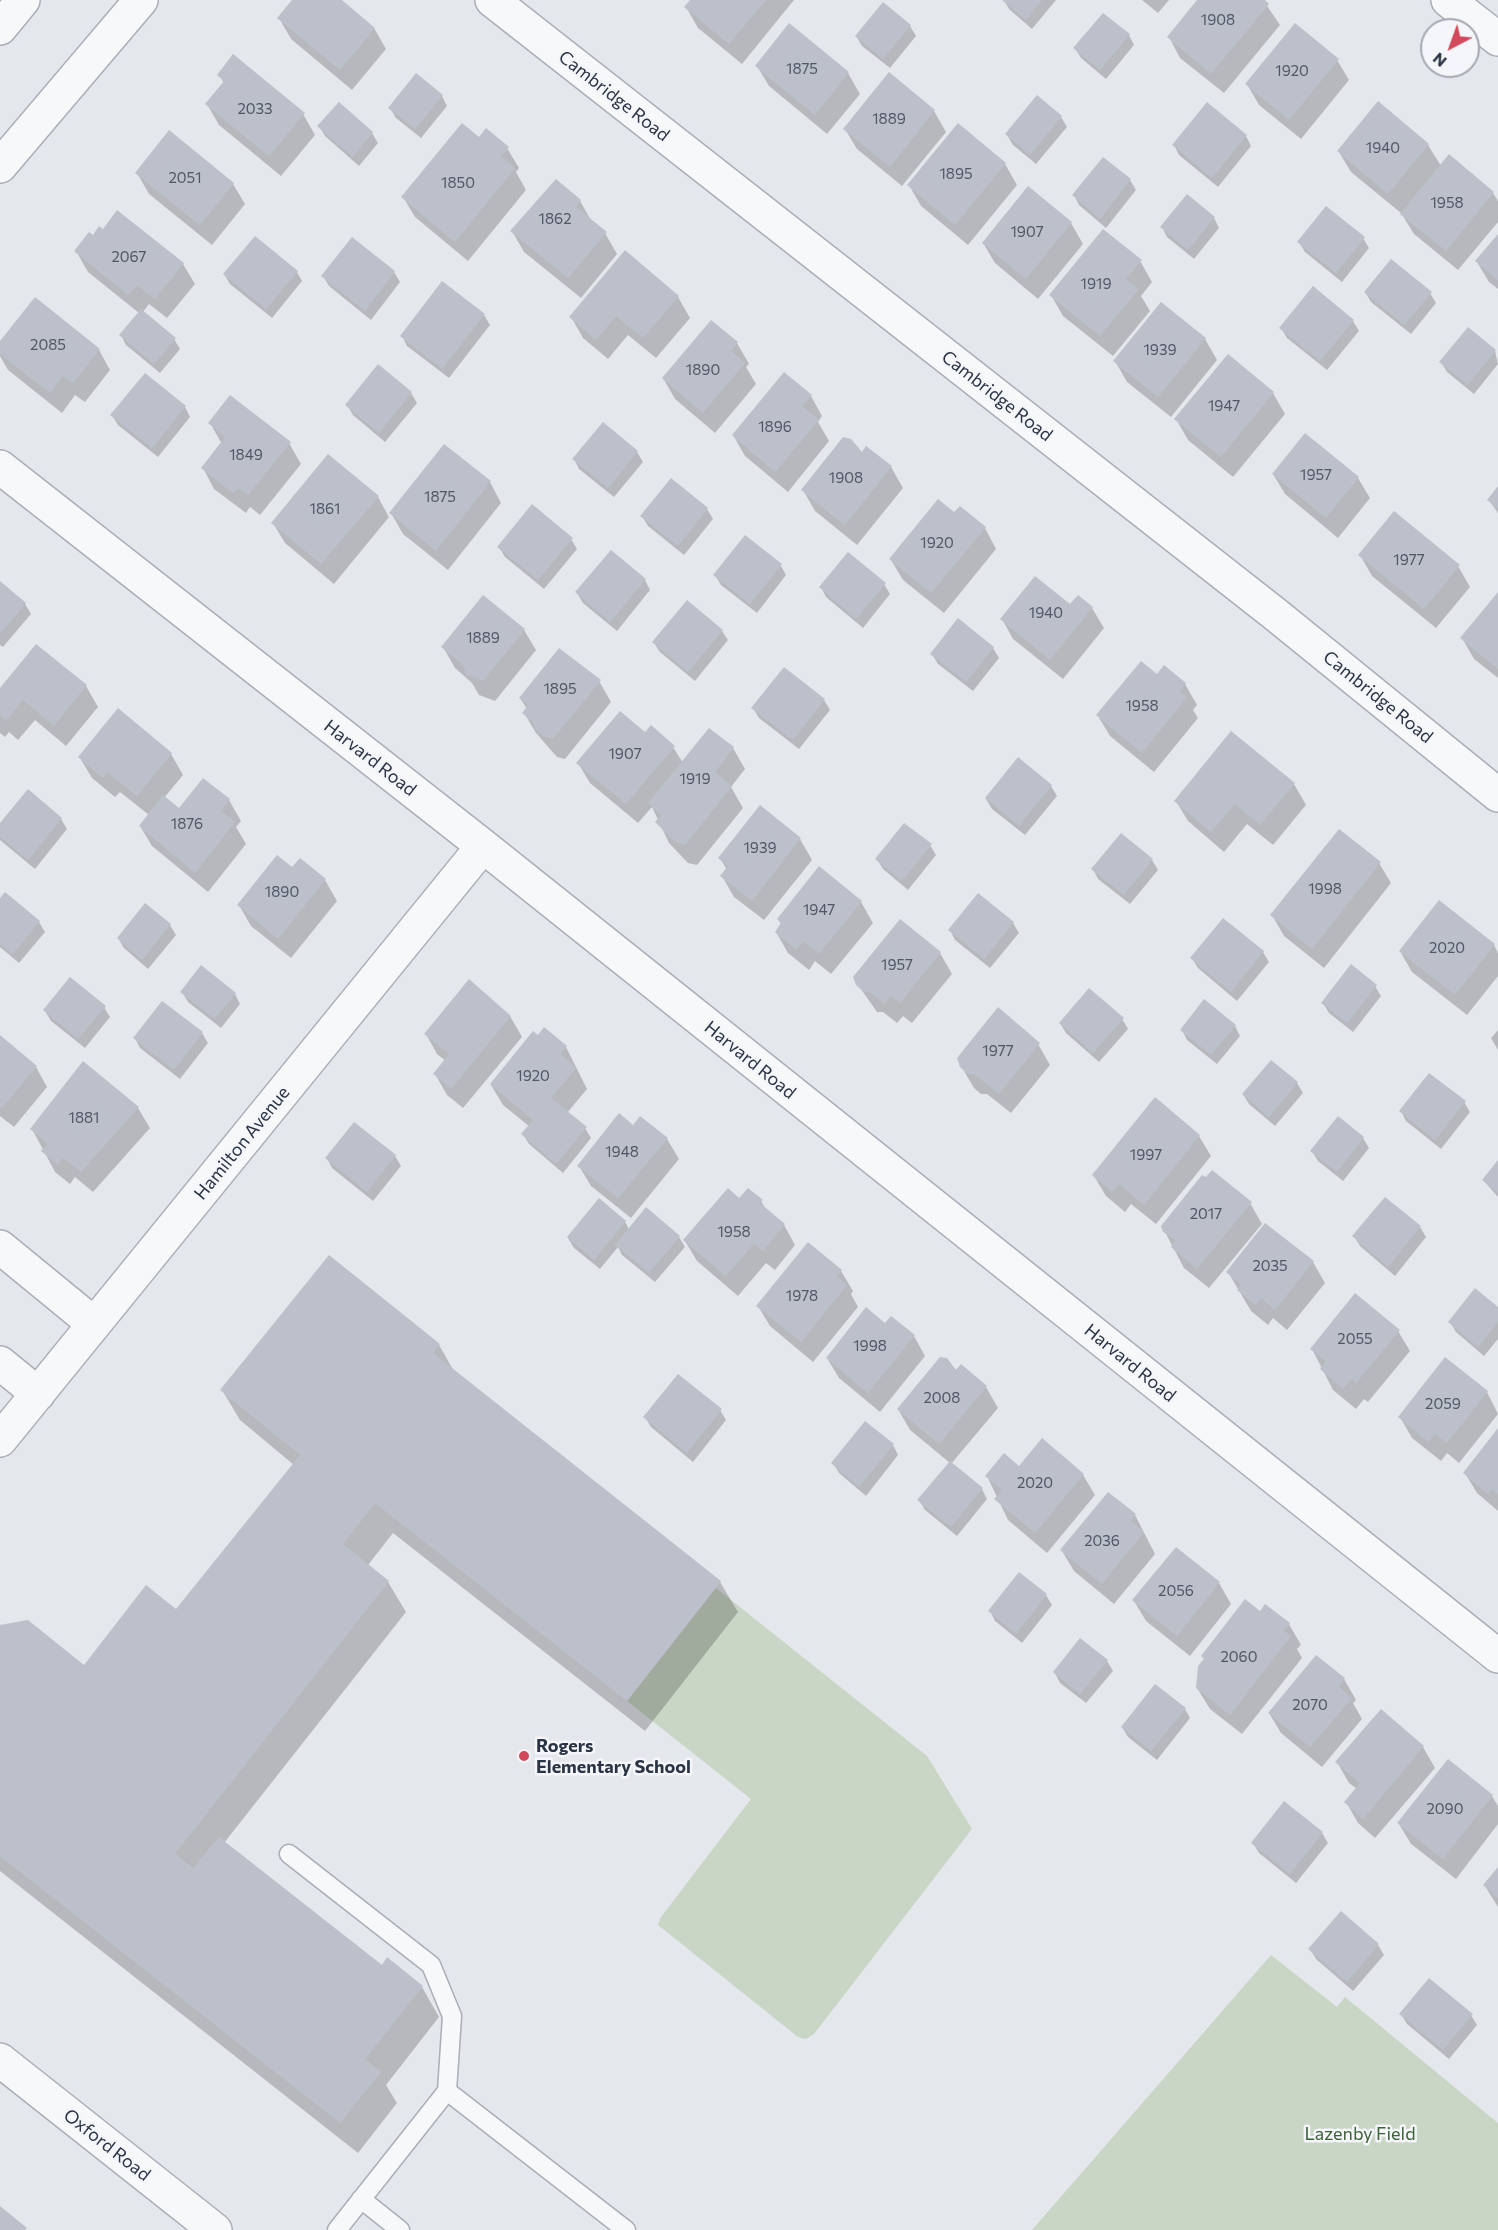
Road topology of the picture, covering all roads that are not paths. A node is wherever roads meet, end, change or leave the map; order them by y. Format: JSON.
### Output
{"nodes":[{"id":1,"x":23,"y":0,"type":"edge"},
{"id":2,"x":141,"y":0,"type":"edge"},
{"id":3,"x":492,"y":0,"type":"edge"},
{"id":4,"x":1448,"y":0,"type":"edge"},
{"id":5,"x":0,"y":28,"type":"edge"},
{"id":6,"x":1498,"y":39,"type":"edge"},
{"id":7,"x":0,"y":166,"type":"edge"},
{"id":8,"x":0,"y":467,"type":"edge"},
{"id":9,"x":1498,"y":795,"type":"edge"},
{"id":10,"x":483,"y":846,"type":"junction"},
{"id":11,"x":0,"y":1247,"type":"edge"},
{"id":12,"x":94,"y":1324,"type":"junction"},
{"id":13,"x":0,"y":1363,"type":"edge"},
{"id":14,"x":38,"y":1394,"type":"junction"},
{"id":15,"x":0,"y":1440,"type":"edge"},
{"id":16,"x":1498,"y":1656,"type":"edge"},
{"id":17,"x":289,"y":1854,"type":"dead end"},
{"id":18,"x":0,"y":2060,"type":"edge"},
{"id":19,"x":447,"y":2091,"type":"junction"},
{"id":20,"x":361,"y":2199,"type":"junction"},
{"id":21,"x":215,"y":2230,"type":"edge"},
{"id":22,"x":337,"y":2230,"type":"edge"},
{"id":23,"x":400,"y":2230,"type":"edge"},
{"id":24,"x":626,"y":2230,"type":"edge"}],
"edges":[{"from":1,"to":5,"type":"street"},
{"from":2,"to":7,"type":"street"},
{"from":3,"to":9,"type":"street","name":"Cambridge Road"},
{"from":4,"to":6,"type":"street"},
{"from":8,"to":10,"type":"street","name":"Harvard Road"},
{"from":10,"to":12,"type":"street","name":"Hamilton Avenue"},
{"from":10,"to":16,"type":"street","name":"Harvard Road"},
{"from":11,"to":12,"type":"street"},
{"from":12,"to":14,"type":"street","name":"Hamilton Avenue"},
{"from":13,"to":14,"type":"street"},
{"from":14,"to":15,"type":"street","name":"Hamilton Avenue"},
{"from":17,"to":19,"type":"lane"},
{"from":18,"to":21,"type":"street","name":"Oxford Road"},
{"from":19,"to":20,"type":"lane"},
{"from":19,"to":24,"type":"lane"},
{"from":20,"to":22,"type":"lane"},
{"from":20,"to":23,"type":"lane"}]}
